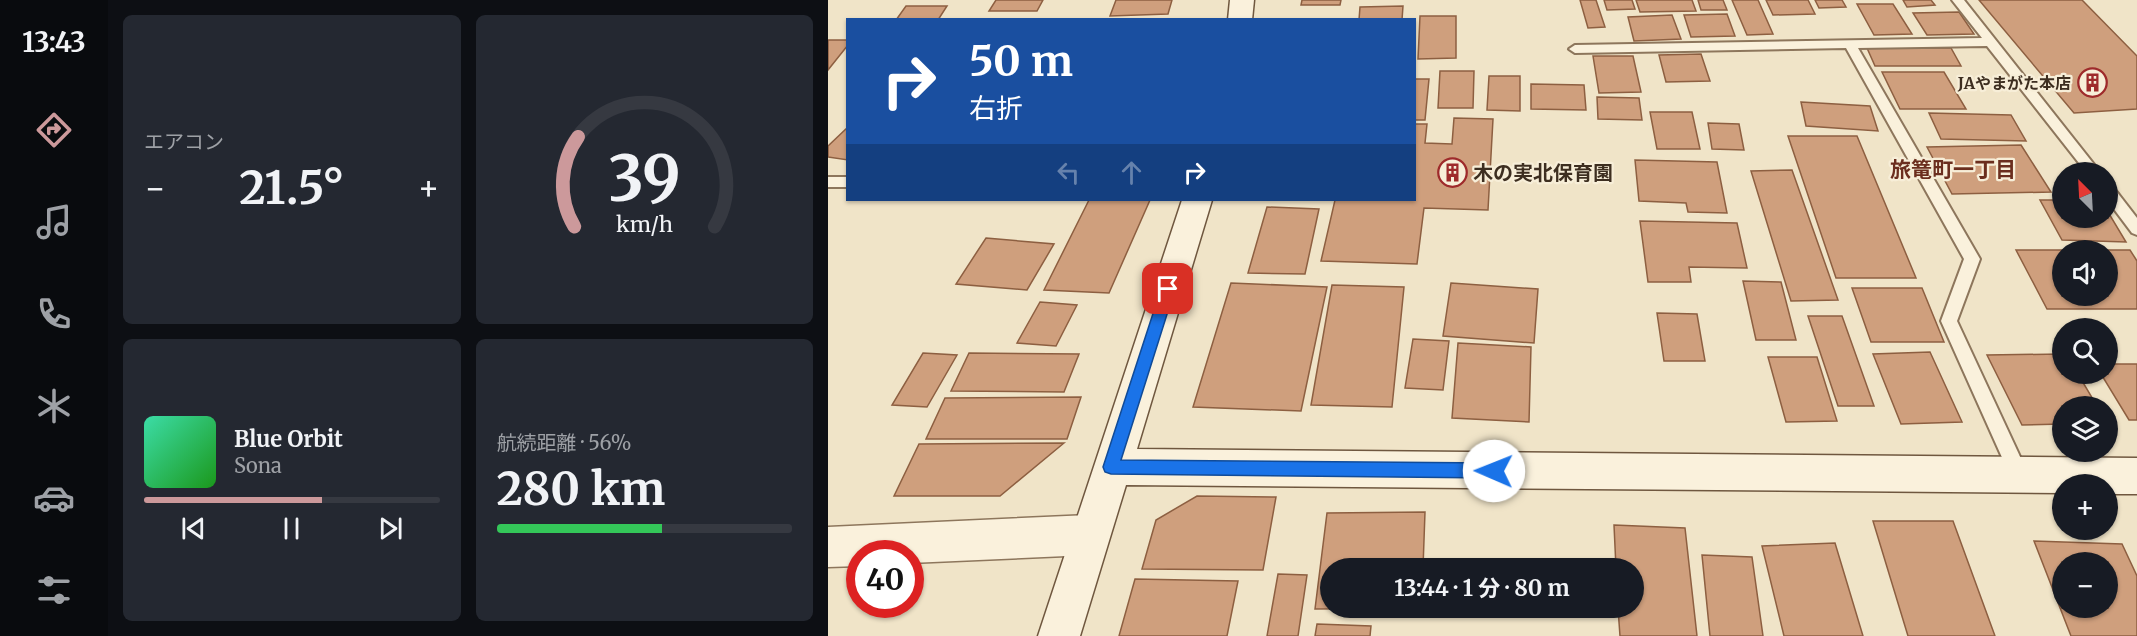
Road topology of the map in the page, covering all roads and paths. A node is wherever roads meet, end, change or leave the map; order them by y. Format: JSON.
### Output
{"nodes":[{"id":1,"x":1242,"y":0,"type":"edge"},
{"id":2,"x":1958,"y":0,"type":"edge"},
{"id":3,"x":1240,"y":18,"type":"edge"},
{"id":4,"x":1991,"y":42,"type":"junction"},
{"id":5,"x":1850,"y":44,"type":"junction"},
{"id":6,"x":1575,"y":49,"type":"dead end"},
{"id":7,"x":2085,"y":162,"type":"edge"},
{"id":8,"x":828,"y":182,"type":"edge"},
{"id":9,"x":846,"y":182,"type":"edge"},
{"id":10,"x":1197,"y":201,"type":"edge"},
{"id":11,"x":2118,"y":204,"type":"edge"},
{"id":12,"x":2137,"y":229,"type":"edge"},
{"id":13,"x":1111,"y":467,"type":"junction"},
{"id":14,"x":2020,"y":476,"type":"junction"},
{"id":15,"x":2137,"y":476,"type":"edge"},
{"id":16,"x":1089,"y":535,"type":"junction"},
{"id":17,"x":828,"y":546,"type":"edge"},
{"id":18,"x":1059,"y":636,"type":"edge"}],
"edges":[{"from":1,"to":3,"type":"street"},
{"from":2,"to":4,"type":"lane"},
{"from":4,"to":5,"type":"lane"},
{"from":4,"to":7,"type":"lane"},
{"from":5,"to":6,"type":"lane"},
{"from":5,"to":14,"type":"lane"},
{"from":8,"to":9,"type":"lane"},
{"from":10,"to":13,"type":"street"},
{"from":11,"to":12,"type":"lane"},
{"from":13,"to":14,"type":"street"},
{"from":13,"to":16,"type":"street"},
{"from":14,"to":15,"type":"street"},
{"from":16,"to":17,"type":"street"},
{"from":16,"to":18,"type":"street"}]}
